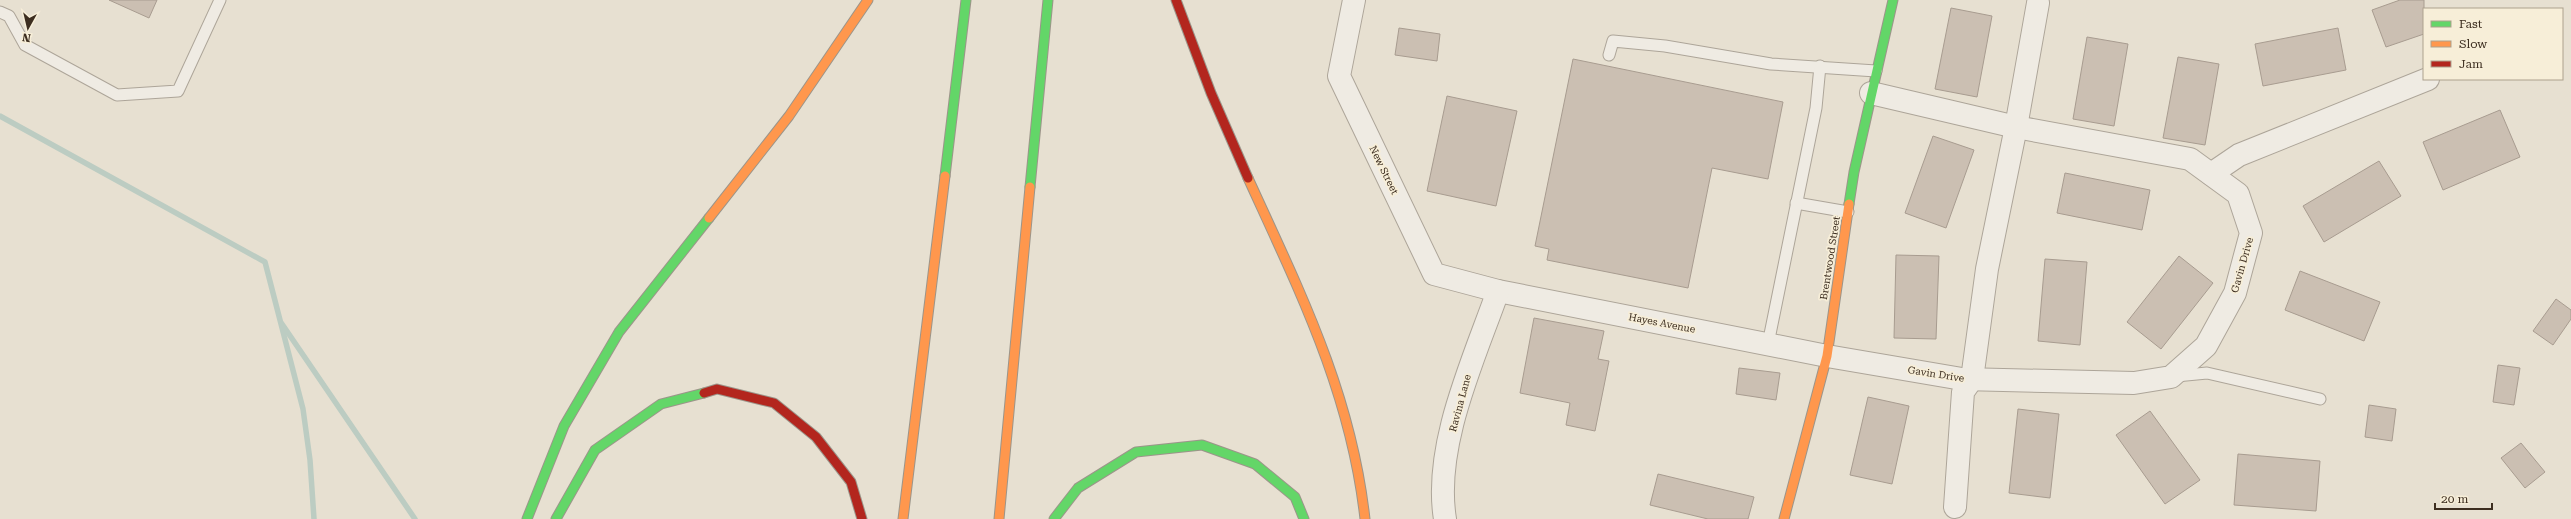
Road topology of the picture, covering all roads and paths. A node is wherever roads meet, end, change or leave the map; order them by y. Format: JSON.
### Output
{"nodes":[{"id":1,"x":220,"y":0,"type":"edge"},
{"id":2,"x":868,"y":0,"type":"edge"},
{"id":3,"x":966,"y":0,"type":"edge"},
{"id":4,"x":1048,"y":0,"type":"edge"},
{"id":5,"x":1176,"y":0,"type":"edge"},
{"id":6,"x":1354,"y":0,"type":"edge"},
{"id":7,"x":1893,"y":0,"type":"edge"},
{"id":8,"x":2038,"y":4,"type":"dead end"},
{"id":9,"x":0,"y":12,"type":"edge"},
{"id":10,"x":1609,"y":55,"type":"dead end"},
{"id":11,"x":1820,"y":66,"type":"junction"},
{"id":12,"x":1876,"y":71,"type":"junction"},
{"id":13,"x":2426,"y":80,"type":"edge"},
{"id":14,"x":1871,"y":94,"type":"junction"},
{"id":15,"x":2016,"y":127,"type":"junction"},
{"id":16,"x":2211,"y":174,"type":"junction"},
{"id":17,"x":1796,"y":203,"type":"junction"},
{"id":18,"x":1848,"y":212,"type":"junction"},
{"id":19,"x":1498,"y":291,"type":"junction"},
{"id":20,"x":1768,"y":344,"type":"junction"},
{"id":21,"x":1827,"y":356,"type":"junction"},
{"id":22,"x":2171,"y":377,"type":"junction"},
{"id":23,"x":1972,"y":379,"type":"junction"},
{"id":24,"x":2320,"y":399,"type":"dead end"},
{"id":25,"x":1955,"y":507,"type":"dead end"},
{"id":26,"x":527,"y":519,"type":"edge"},
{"id":27,"x":556,"y":519,"type":"edge"},
{"id":28,"x":862,"y":519,"type":"edge"},
{"id":29,"x":903,"y":519,"type":"edge"},
{"id":30,"x":999,"y":519,"type":"edge"},
{"id":31,"x":1054,"y":519,"type":"edge"},
{"id":32,"x":1304,"y":519,"type":"edge"},
{"id":33,"x":1365,"y":519,"type":"edge"},
{"id":34,"x":1445,"y":519,"type":"edge"},
{"id":35,"x":1784,"y":519,"type":"edge"}],
"edges":[{"from":1,"to":9,"type":"lane"},
{"from":2,"to":26,"type":"main road"},
{"from":3,"to":29,"type":"main road"},
{"from":4,"to":30,"type":"main road"},
{"from":5,"to":33,"type":"main road"},
{"from":6,"to":19,"type":"street","name":"New Street"},
{"from":7,"to":12,"type":"main road","name":"Brentwood Street"},
{"from":8,"to":15,"type":"street"},
{"from":10,"to":11,"type":"lane"},
{"from":11,"to":12,"type":"lane"},
{"from":11,"to":17,"type":"lane"},
{"from":12,"to":14,"type":"main road","name":"Brentwood Street"},
{"from":13,"to":16,"type":"street"},
{"from":14,"to":15,"type":"street","name":"Gavin Drive"},
{"from":14,"to":18,"type":"main road","name":"Brentwood Street"},
{"from":15,"to":16,"type":"street","name":"Gavin Drive"},
{"from":15,"to":23,"type":"street"},
{"from":16,"to":22,"type":"street","name":"Gavin Drive"},
{"from":17,"to":18,"type":"lane"},
{"from":17,"to":20,"type":"lane"},
{"from":18,"to":21,"type":"main road","name":"Brentwood Street"},
{"from":19,"to":20,"type":"street","name":"Hayes Avenue"},
{"from":19,"to":34,"type":"street","name":"Ravina Lane"},
{"from":20,"to":21,"type":"street","name":"Hayes Avenue"},
{"from":21,"to":23,"type":"street","name":"Gavin Drive"},
{"from":21,"to":35,"type":"main road","name":"Brentwood Street"},
{"from":22,"to":23,"type":"street","name":"Gavin Drive"},
{"from":22,"to":24,"type":"lane"},
{"from":23,"to":25,"type":"street"},
{"from":27,"to":28,"type":"main road"},
{"from":31,"to":32,"type":"main road"}]}
